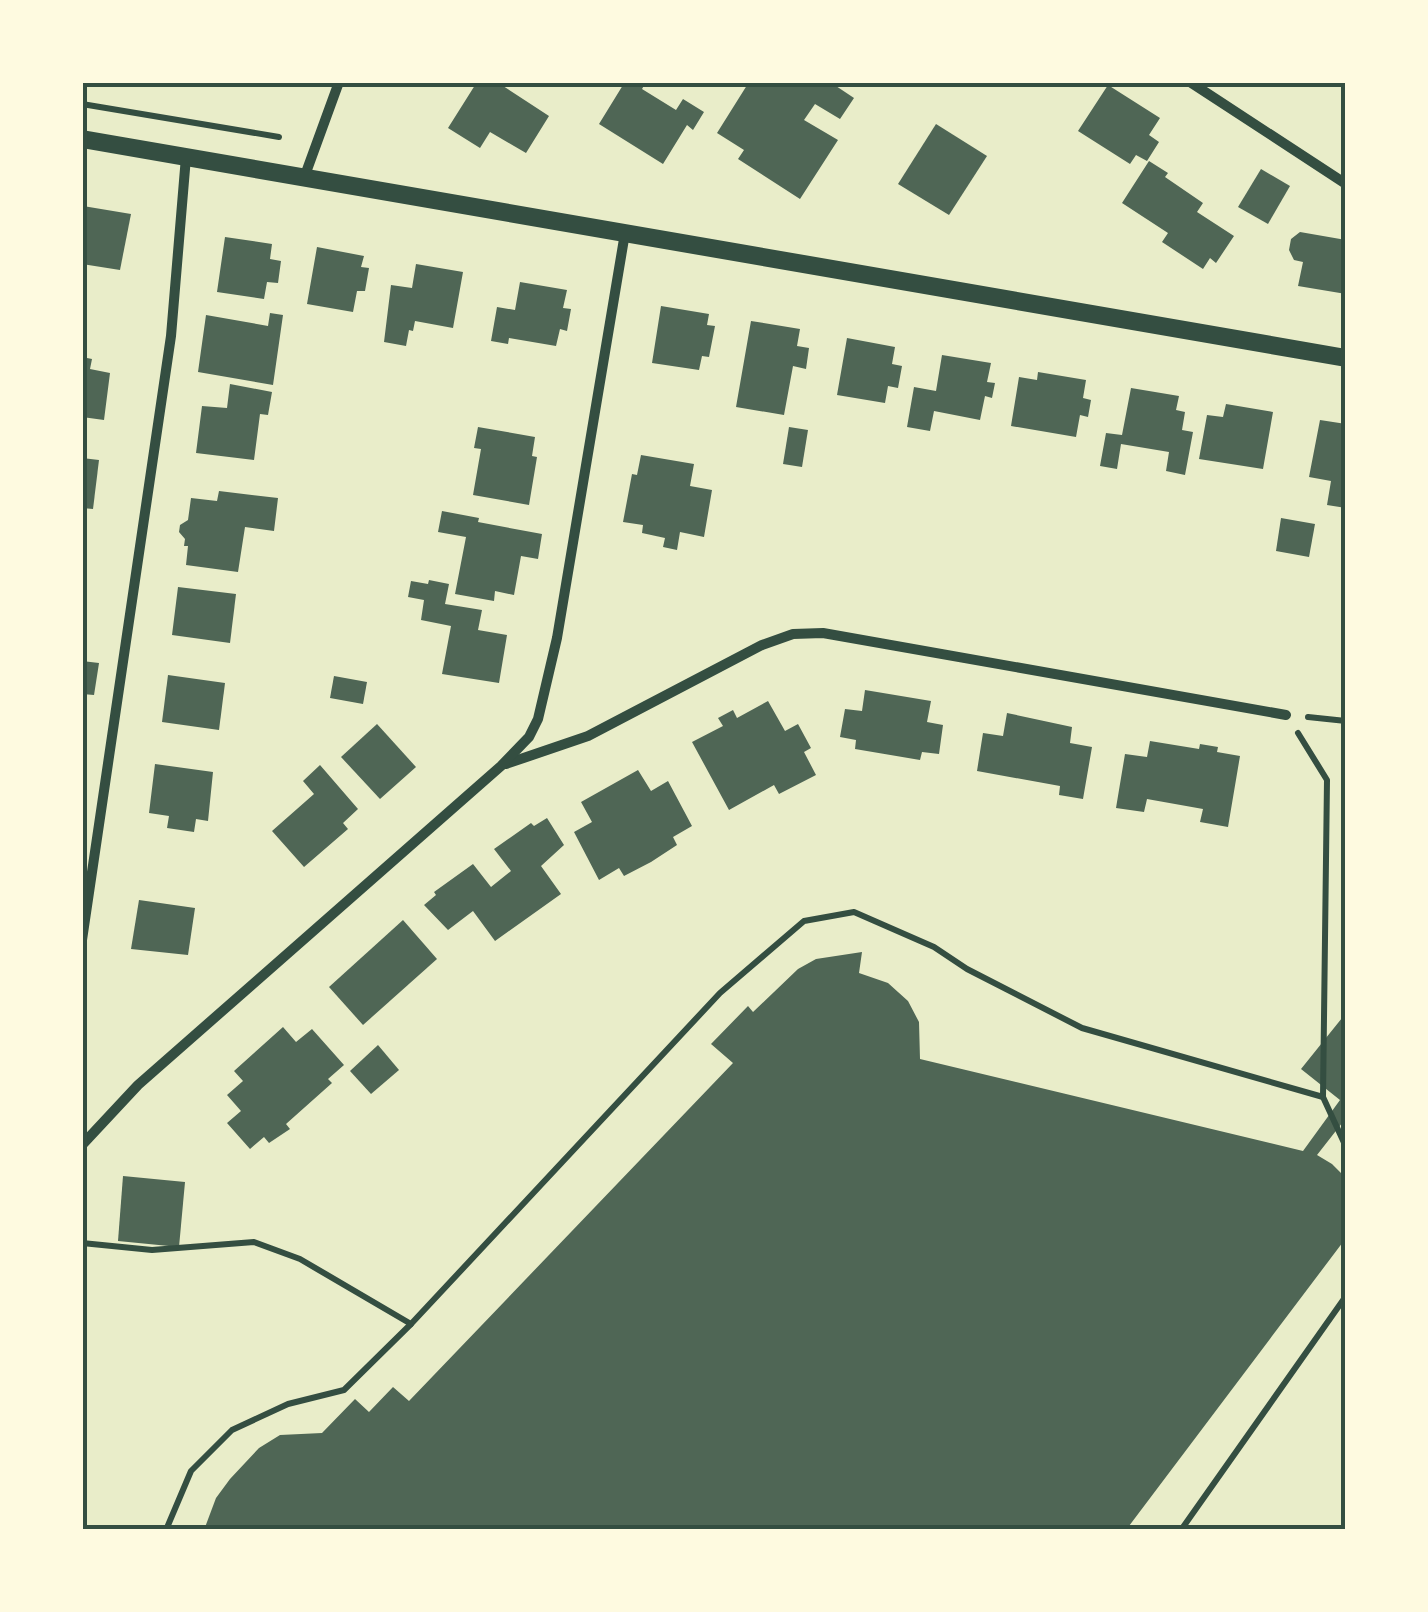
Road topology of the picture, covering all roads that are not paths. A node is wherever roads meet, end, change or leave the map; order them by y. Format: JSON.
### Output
{"nodes":[{"id":1,"x":338,"y":82,"type":"edge"},
{"id":2,"x":1190,"y":82,"type":"edge"},
{"id":3,"x":82,"y":140,"type":"edge"},
{"id":4,"x":186,"y":157,"type":"junction"},
{"id":5,"x":304,"y":178,"type":"junction"},
{"id":6,"x":1346,"y":184,"type":"edge"},
{"id":7,"x":625,"y":234,"type":"junction"},
{"id":8,"x":1346,"y":358,"type":"edge"},
{"id":9,"x":1286,"y":715,"type":"road end"},
{"id":10,"x":501,"y":766,"type":"junction"},
{"id":11,"x":82,"y":940,"type":"edge"},
{"id":12,"x":82,"y":1144,"type":"edge"}],
"edges":[{"from":1,"to":5,"type":"street"},
{"from":2,"to":6,"type":"street"},
{"from":3,"to":4,"type":"street"},
{"from":4,"to":5,"type":"street"},
{"from":4,"to":11,"type":"street"},
{"from":5,"to":7,"type":"street"},
{"from":7,"to":8,"type":"street"},
{"from":7,"to":10,"type":"street"},
{"from":9,"to":10,"type":"street"},
{"from":10,"to":12,"type":"street"}]}
